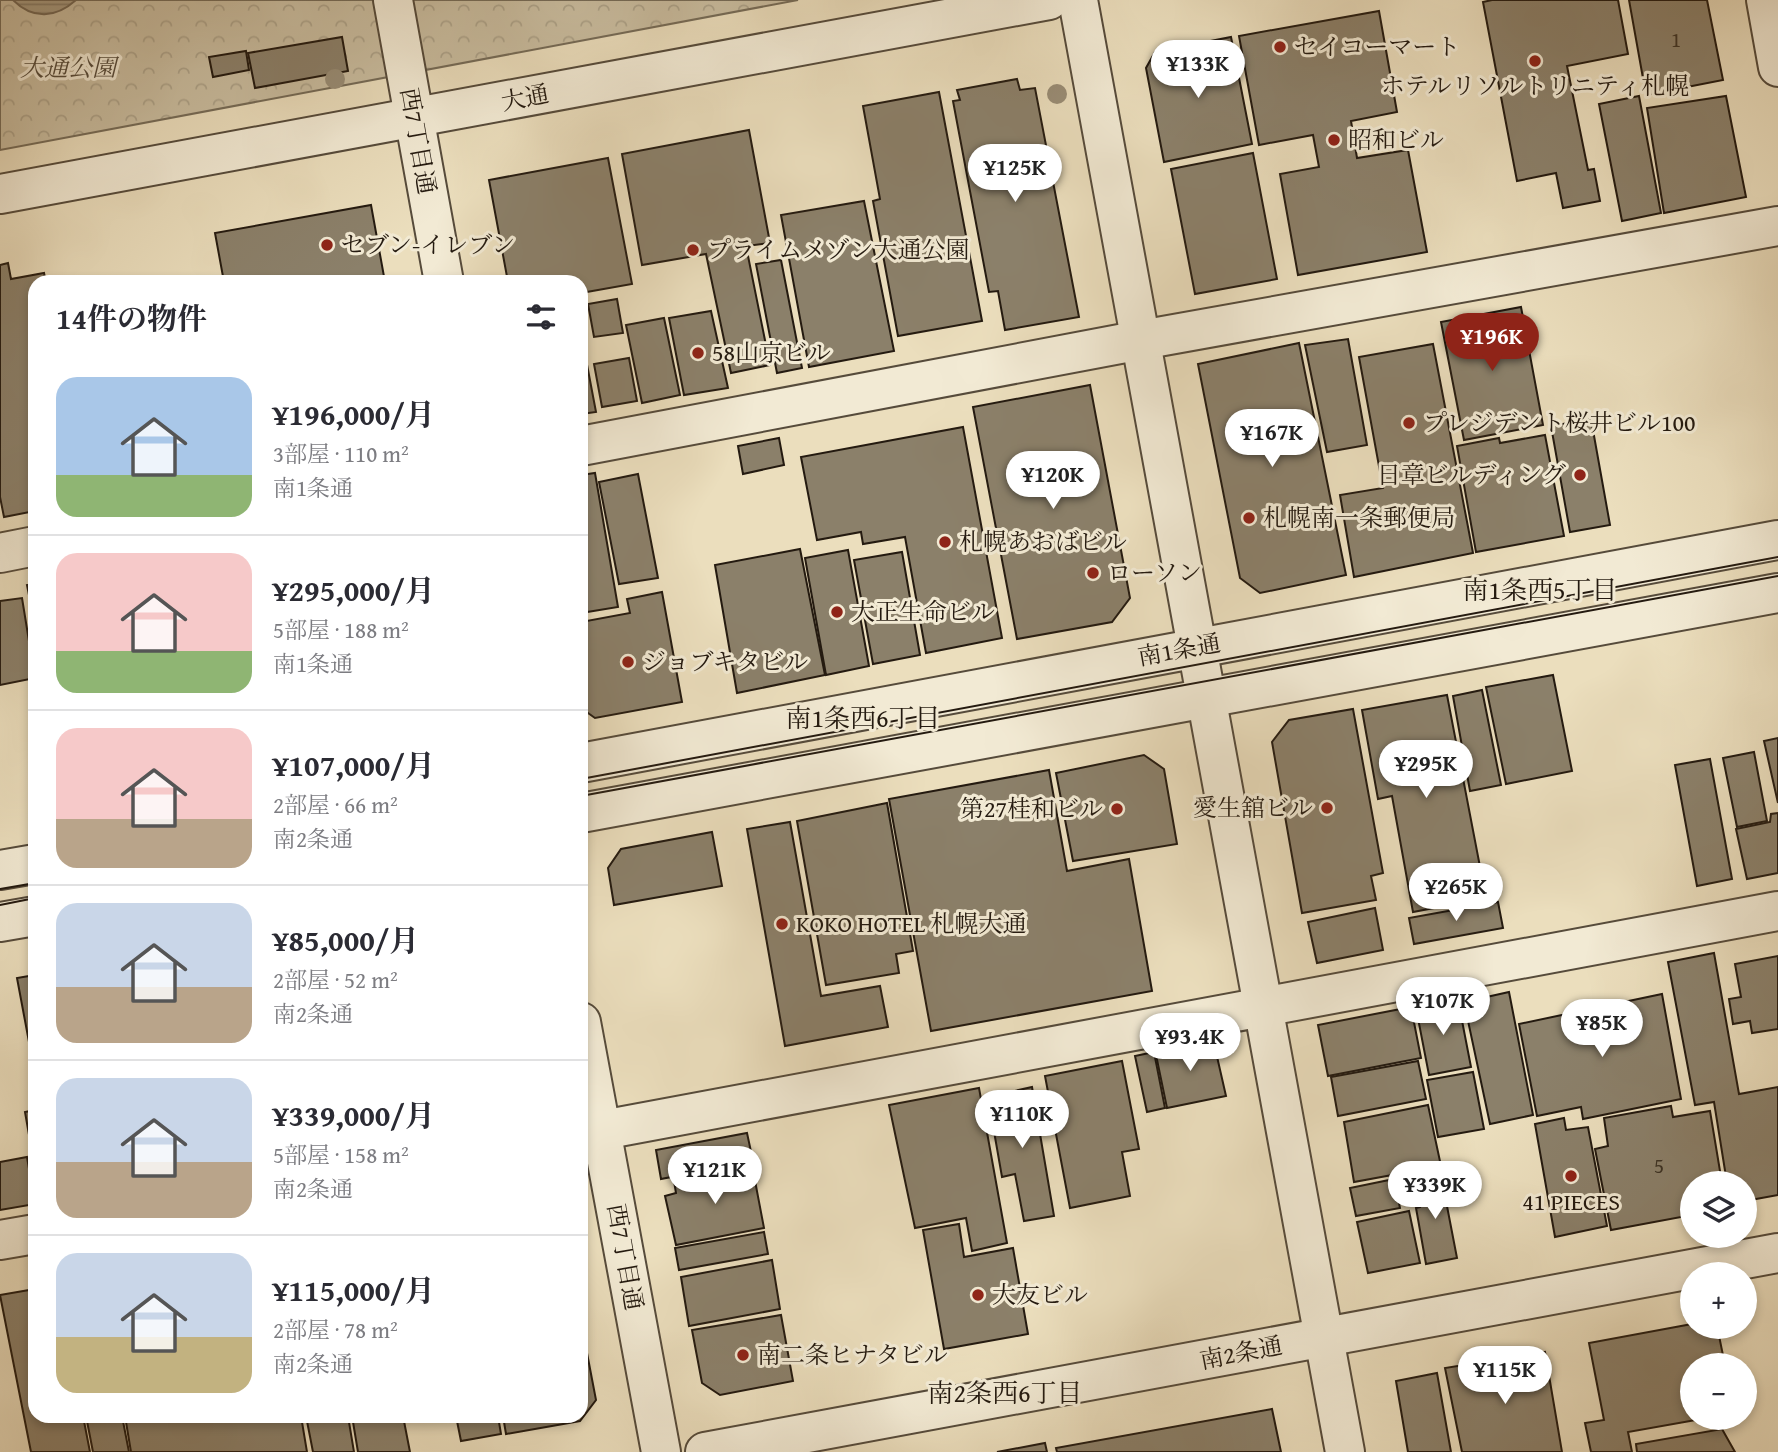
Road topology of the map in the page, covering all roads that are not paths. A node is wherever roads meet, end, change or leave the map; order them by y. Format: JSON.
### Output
{"nodes":[{"id":1,"x":393,"y":0,"type":"edge"},
{"id":2,"x":1049,"y":0,"type":"edge"},
{"id":3,"x":1078,"y":0,"type":"edge"},
{"id":4,"x":1766,"y":0,"type":"edge"},
{"id":5,"x":1778,"y":67,"type":"edge"},
{"id":6,"x":414,"y":118,"type":"junction"},
{"id":7,"x":0,"y":194,"type":"edge"},
{"id":8,"x":1778,"y":226,"type":"edge"},
{"id":9,"x":443,"y":275,"type":"edge"},
{"id":10,"x":1140,"y":340,"type":"junction"},
{"id":11,"x":588,"y":445,"type":"edge"},
{"id":12,"x":1778,"y":540,"type":"edge"},
{"id":13,"x":28,"y":547,"type":"edge"},
{"id":14,"x":0,"y":553,"type":"edge"},
{"id":15,"x":1778,"y":593,"type":"edge"},
{"id":16,"x":1197,"y":647,"type":"junction"},
{"id":17,"x":1206,"y":697,"type":"junction"},
{"id":18,"x":588,"y":762,"type":"edge"},
{"id":19,"x":588,"y":812,"type":"edge"},
{"id":20,"x":28,"y":865,"type":"edge"},
{"id":21,"x":0,"y":870,"type":"edge"},
{"id":22,"x":1778,"y":911,"type":"edge"},
{"id":23,"x":28,"y":917,"type":"edge"},
{"id":24,"x":0,"y":922,"type":"edge"},
{"id":25,"x":1263,"y":1006,"type":"junction"},
{"id":26,"x":588,"y":1099,"type":"edge"},
{"id":27,"x":591,"y":1133,"type":"edge"},
{"id":28,"x":28,"y":1235,"type":"edge"},
{"id":29,"x":0,"y":1240,"type":"edge"},
{"id":30,"x":1778,"y":1254,"type":"edge"},
{"id":31,"x":1324,"y":1337,"type":"junction"},
{"id":32,"x":661,"y":1452,"type":"edge"},
{"id":33,"x":705,"y":1452,"type":"edge"},
{"id":34,"x":1345,"y":1452,"type":"edge"}],
"edges":[{"from":1,"to":6,"type":"street","name":"西7丁目通"},
{"from":2,"to":6,"type":"street","name":"大通"},
{"from":3,"to":10,"type":"street"},
{"from":4,"to":5,"type":"street"},
{"from":6,"to":7,"type":"street","name":"大通"},
{"from":6,"to":9,"type":"street","name":"西7丁目通"},
{"from":8,"to":10,"type":"street"},
{"from":10,"to":11,"type":"street"},
{"from":10,"to":16,"type":"street"},
{"from":12,"to":16,"type":"street","name":"南1条通"},
{"from":13,"to":14,"type":"street"},
{"from":15,"to":17,"type":"street","name":"南1条通"},
{"from":16,"to":17,"type":"street"},
{"from":16,"to":18,"type":"street","name":"南1条通"},
{"from":17,"to":19,"type":"street","name":"南1条通"},
{"from":17,"to":25,"type":"street"},
{"from":20,"to":21,"type":"street"},
{"from":22,"to":25,"type":"street"},
{"from":23,"to":24,"type":"street"},
{"from":25,"to":27,"type":"street"},
{"from":25,"to":31,"type":"street"},
{"from":26,"to":27,"type":"street","name":"西7丁目通"},
{"from":27,"to":32,"type":"street","name":"西7丁目通"},
{"from":28,"to":29,"type":"street"},
{"from":30,"to":31,"type":"street","name":"南2条通"},
{"from":31,"to":33,"type":"street","name":"南2条通"},
{"from":31,"to":34,"type":"street"}]}
